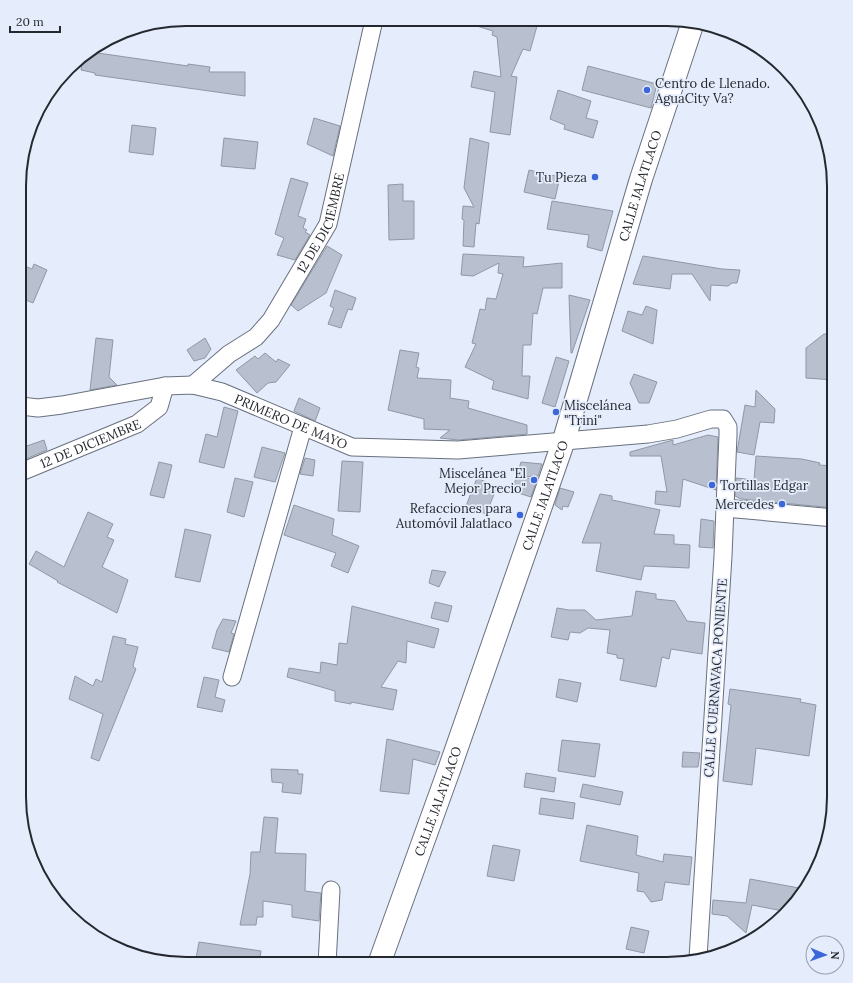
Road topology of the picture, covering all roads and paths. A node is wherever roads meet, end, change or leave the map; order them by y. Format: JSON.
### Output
{"nodes":[{"id":1,"x":373,"y":26,"type":"edge"},
{"id":2,"x":691,"y":28,"type":"edge"},
{"id":3,"x":193,"y":385,"type":"junction"},
{"id":4,"x":165,"y":386,"type":"junction"},
{"id":5,"x":26,"y":407,"type":"edge"},
{"id":6,"x":303,"y":427,"type":"junction"},
{"id":7,"x":564,"y":440,"type":"junction"},
{"id":8,"x":26,"y":470,"type":"edge"},
{"id":9,"x":725,"y":508,"type":"junction"},
{"id":10,"x":827,"y":517,"type":"edge"},
{"id":11,"x":232,"y":677,"type":"dead end"},
{"id":12,"x":331,"y":890,"type":"dead end"},
{"id":13,"x":698,"y":954,"type":"edge"},
{"id":14,"x":327,"y":957,"type":"edge"},
{"id":15,"x":382,"y":957,"type":"edge"}],
"edges":[{"from":1,"to":3,"type":"street","name":"12 DE DICIEMBRE"},
{"from":2,"to":7,"type":"main road","name":"CALLE JALATLACO"},
{"from":3,"to":4,"type":"street","name":"PRIMERO DE MAYO"},
{"from":3,"to":6,"type":"street","name":"PRIMERO DE MAYO"},
{"from":4,"to":5,"type":"street","name":"PRIMERO DE MAYO"},
{"from":4,"to":8,"type":"street","name":"12 DE DICIEMBRE"},
{"from":6,"to":7,"type":"street","name":"PRIMERO DE MAYO"},
{"from":6,"to":11,"type":"street"},
{"from":7,"to":9,"type":"street","name":"PRIMERO DE MAYO"},
{"from":7,"to":15,"type":"main road","name":"CALLE JALATLACO"},
{"from":9,"to":10,"type":"street"},
{"from":9,"to":13,"type":"street","name":"CALLE CUERNAVACA PONIENTE"},
{"from":12,"to":14,"type":"street"}]}
